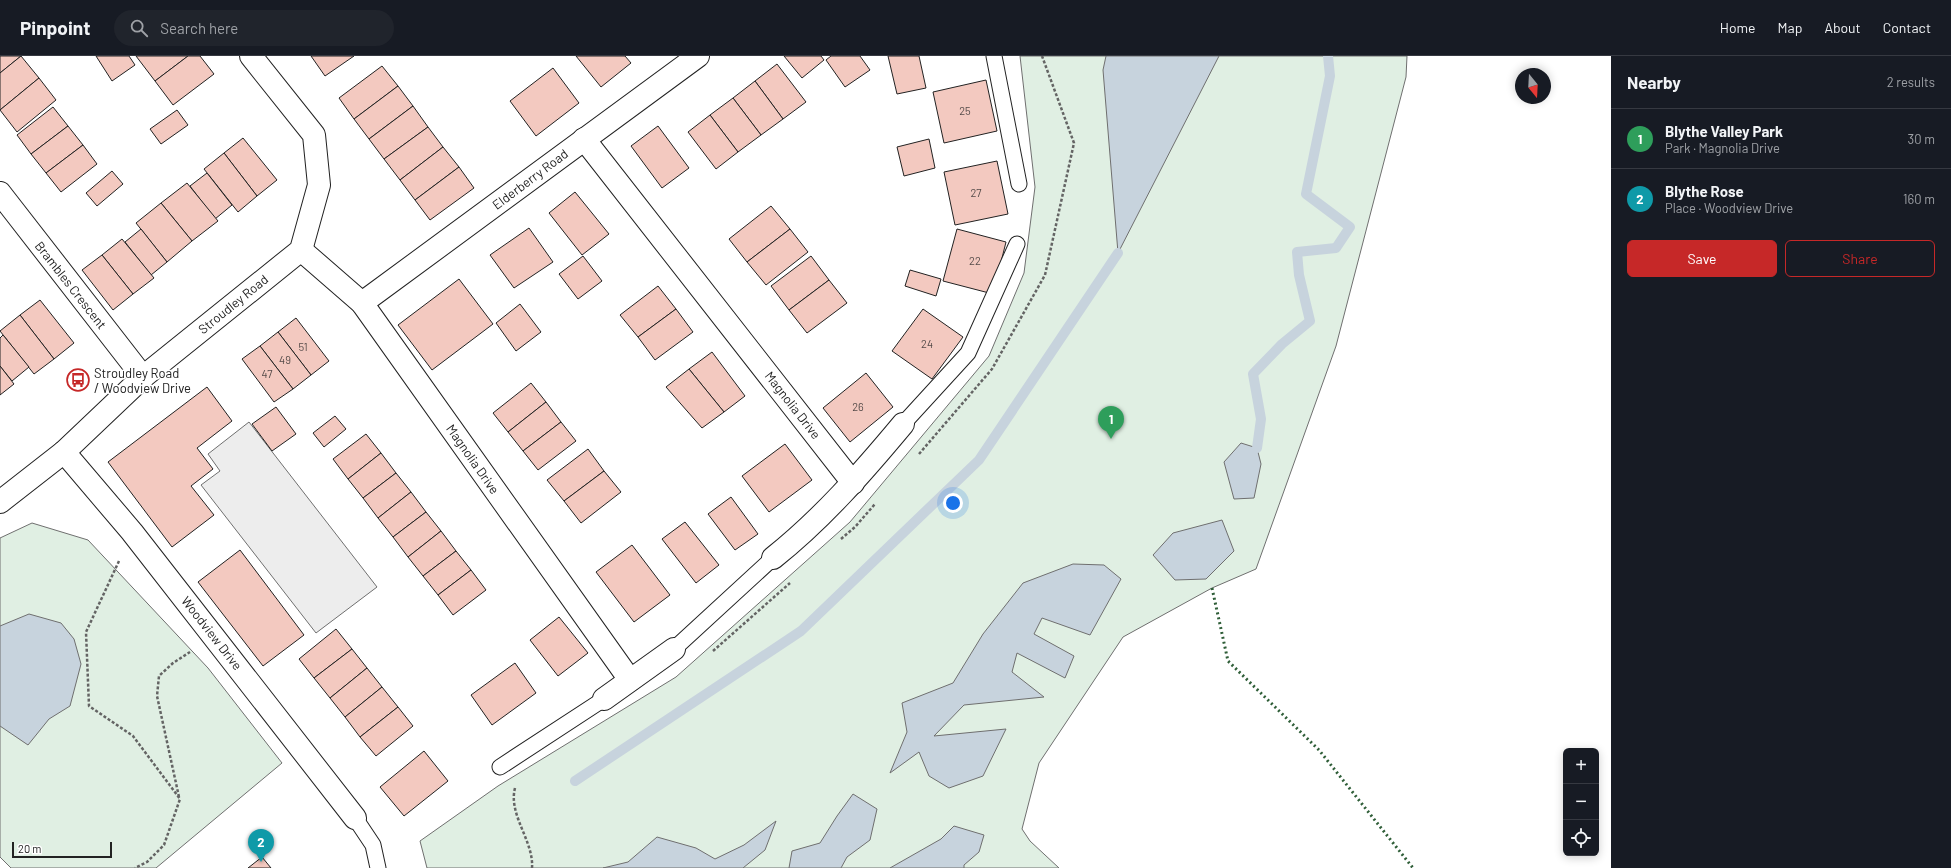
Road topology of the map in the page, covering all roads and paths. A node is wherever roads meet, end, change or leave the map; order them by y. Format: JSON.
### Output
{"nodes":[{"id":1,"x":251,"y":56,"type":"edge"},
{"id":2,"x":994,"y":56,"type":"edge"},
{"id":3,"x":691,"y":58,"type":"edge"},
{"id":4,"x":584,"y":139,"type":"junction"},
{"id":5,"x":1019,"y":184,"type":"dead end"},
{"id":6,"x":0,"y":192,"type":"edge"},
{"id":7,"x":1017,"y":244,"type":"dead end"},
{"id":8,"x":301,"y":250,"type":"junction"},
{"id":9,"x":362,"y":303,"type":"junction"},
{"id":10,"x":142,"y":377,"type":"junction"},
{"id":11,"x":903,"y":424,"type":"joint"},
{"id":12,"x":64,"y":452,"type":"junction"},
{"id":13,"x":853,"y":483,"type":"junction"},
{"id":14,"x":0,"y":502,"type":"edge"},
{"id":15,"x":773,"y":558,"type":"joint"},
{"id":16,"x":104,"y":595,"type":"dead end"},
{"id":17,"x":214,"y":636,"type":"junction"},
{"id":18,"x":674,"y":649,"type":"joint"},
{"id":19,"x":630,"y":680,"type":"junction"},
{"id":20,"x":604,"y":699,"type":"joint"},
{"id":21,"x":500,"y":767,"type":"dead end"},
{"id":22,"x":180,"y":799,"type":"junction"},
{"id":23,"x":355,"y":818,"type":"joint"},
{"id":24,"x":524,"y":831,"type":"dead end"},
{"id":25,"x":135,"y":868,"type":"edge"},
{"id":26,"x":378,"y":868,"type":"edge"},
{"id":27,"x":532,"y":868,"type":"edge"}],
"edges":[{"from":1,"to":8,"type":"street"},
{"from":2,"to":5,"type":"lane"},
{"from":3,"to":4,"type":"street","name":"Elderberry Road"},
{"from":4,"to":9,"type":"street","name":"Elderberry Road"},
{"from":4,"to":13,"type":"street","name":"Magnolia Drive"},
{"from":6,"to":10,"type":"street","name":"Brambles Crescent"},
{"from":7,"to":11,"type":"lane"},
{"from":8,"to":9,"type":"street","name":"Magnolia Drive"},
{"from":8,"to":10,"type":"street","name":"Stroudley Road"},
{"from":9,"to":19,"type":"street","name":"Magnolia Drive"},
{"from":10,"to":12,"type":"street","name":"Stroudley Road"},
{"from":11,"to":13,"type":"street"},
{"from":12,"to":14,"type":"street","name":"Stroudley Road"},
{"from":12,"to":17,"type":"street","name":"Woodview Drive"},
{"from":13,"to":15,"type":"street"},
{"from":15,"to":18,"type":"lane"},
{"from":16,"to":22,"type":"path"},
{"from":17,"to":22,"type":"path"},
{"from":17,"to":23,"type":"street","name":"Woodview Drive"},
{"from":18,"to":19,"type":"street"},
{"from":19,"to":20,"type":"street"},
{"from":20,"to":21,"type":"lane"},
{"from":22,"to":25,"type":"path"},
{"from":23,"to":26,"type":"lane"},
{"from":24,"to":27,"type":"path"}]}
